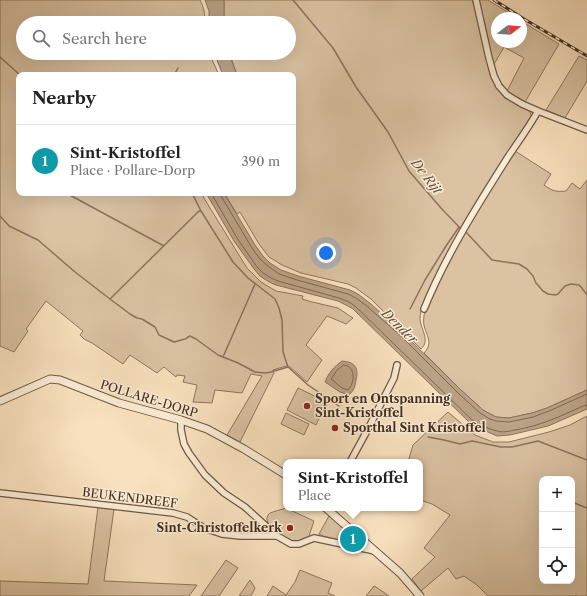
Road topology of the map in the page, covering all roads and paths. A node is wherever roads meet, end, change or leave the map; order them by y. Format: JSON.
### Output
{"nodes":[{"id":1,"x":476,"y":0,"type":"edge"},
{"id":2,"x":538,"y":111,"type":"junction"},
{"id":3,"x":587,"y":130,"type":"edge"},
{"id":4,"x":424,"y":309,"type":"dead end"},
{"id":5,"x":397,"y":365,"type":"dead end"},
{"id":6,"x":0,"y":401,"type":"edge"},
{"id":7,"x":181,"y":420,"type":"junction"},
{"id":8,"x":352,"y":459,"type":"edge"},
{"id":9,"x":283,"y":473,"type":"edge"},
{"id":10,"x":0,"y":493,"type":"edge"},
{"id":11,"x":330,"y":511,"type":"edge"},
{"id":12,"x":276,"y":536,"type":"junction"},
{"id":13,"x":377,"y":552,"type":"junction"},
{"id":14,"x":420,"y":596,"type":"edge"}],
"edges":[{"from":1,"to":2,"type":"street"},
{"from":2,"to":3,"type":"street"},
{"from":2,"to":4,"type":"street"},
{"from":5,"to":8,"type":"street"},
{"from":6,"to":7,"type":"street","name":"POLLARE-DORP"},
{"from":7,"to":9,"type":"street","name":"POLLARE-DORP"},
{"from":7,"to":12,"type":"street"},
{"from":10,"to":12,"type":"street","name":"BEUKENDREEF"},
{"from":11,"to":13,"type":"street"},
{"from":12,"to":13,"type":"street"},
{"from":13,"to":14,"type":"street"}]}
